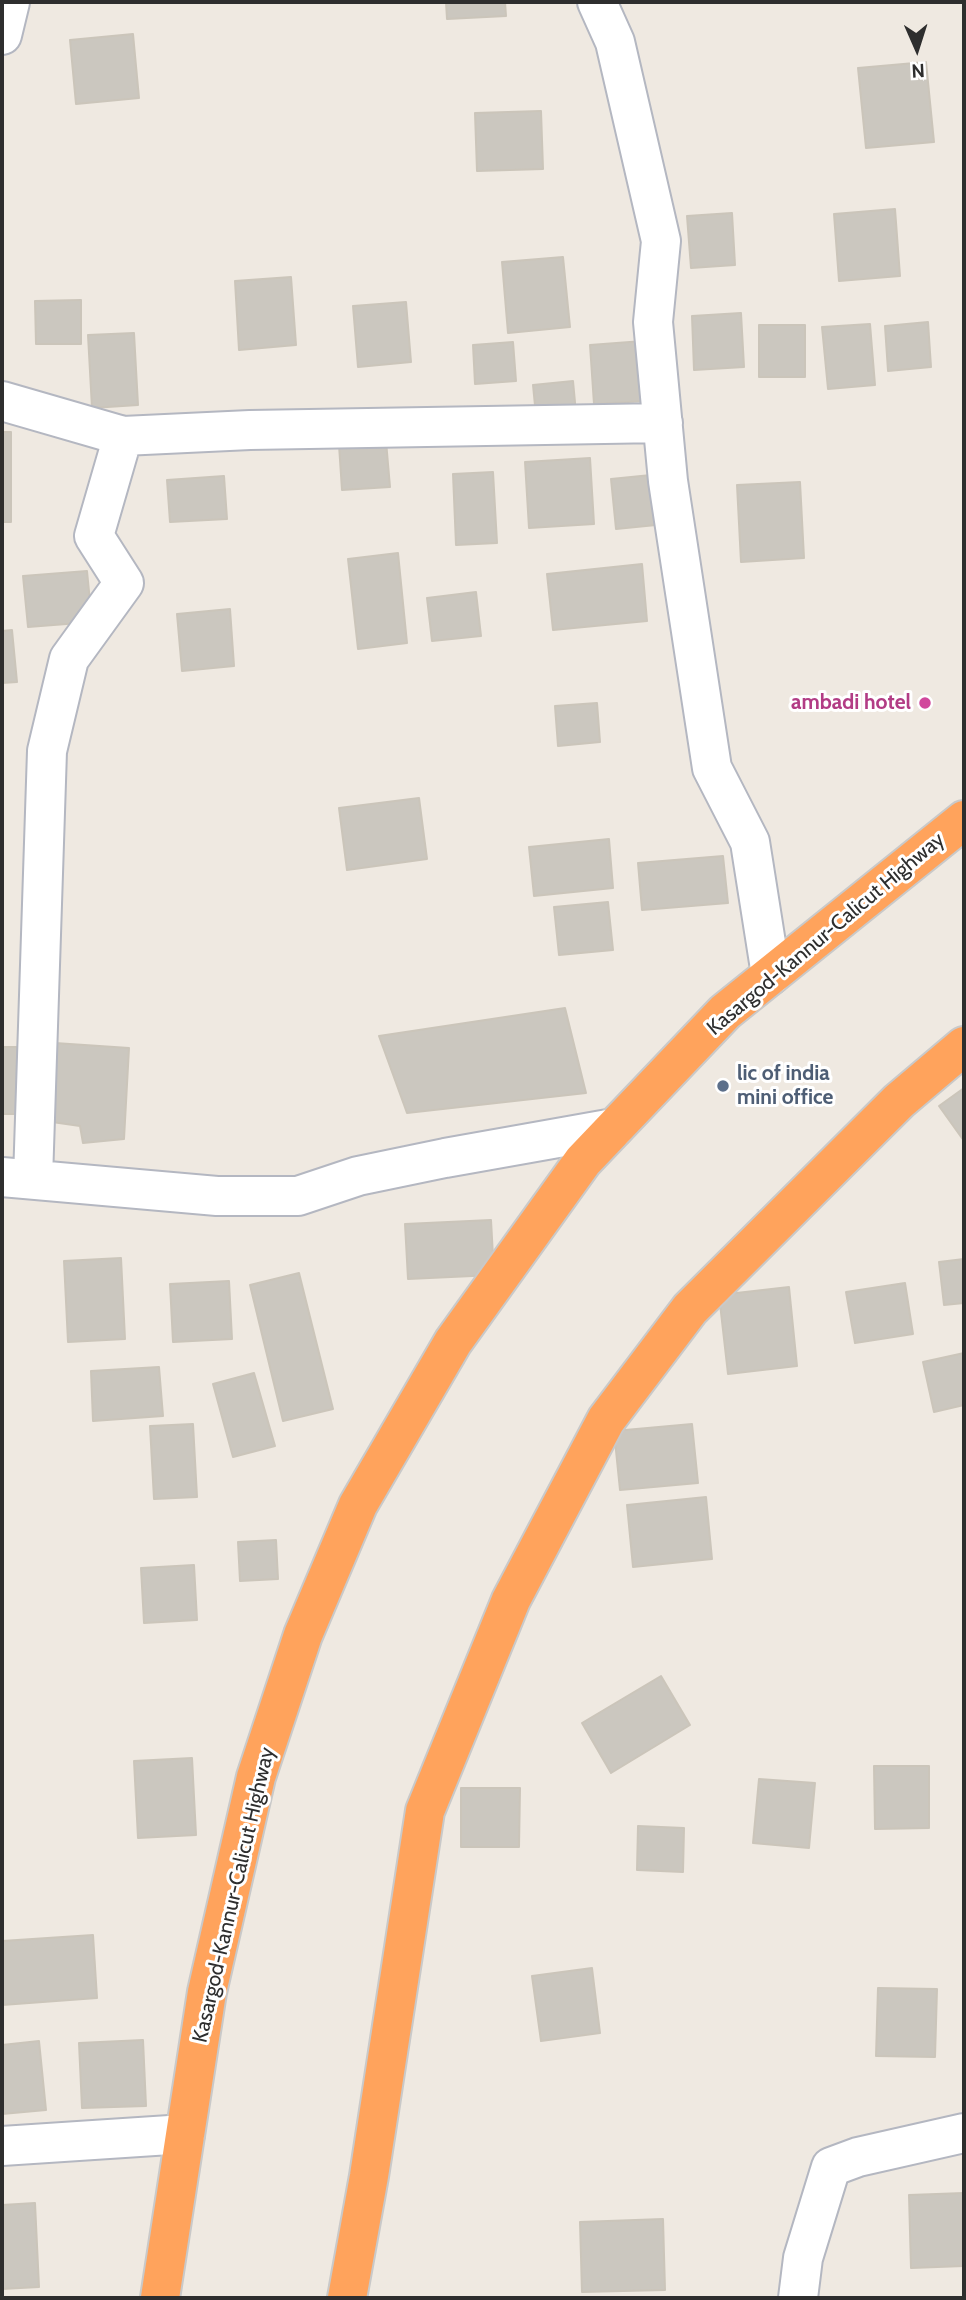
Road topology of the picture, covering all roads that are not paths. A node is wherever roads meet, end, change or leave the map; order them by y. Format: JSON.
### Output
{"nodes":[{"id":1,"x":10,"y":2,"type":"edge"},
{"id":2,"x":597,"y":2,"type":"edge"},
{"id":3,"x":2,"y":35,"type":"edge"},
{"id":4,"x":2,"y":401,"type":"edge"},
{"id":5,"x":663,"y":424,"type":"junction"},
{"id":6,"x":123,"y":436,"type":"junction"},
{"id":7,"x":964,"y":820,"type":"edge"},
{"id":8,"x":771,"y":975,"type":"junction"},
{"id":9,"x":964,"y":1046,"type":"edge"},
{"id":10,"x":614,"y":1128,"type":"junction"},
{"id":11,"x":17,"y":1178,"type":"edge"},
{"id":12,"x":964,"y":2133,"type":"edge"},
{"id":13,"x":185,"y":2134,"type":"junction"},
{"id":14,"x":2,"y":2146,"type":"edge"},
{"id":15,"x":160,"y":2298,"type":"edge"},
{"id":16,"x":347,"y":2298,"type":"edge"},
{"id":17,"x":798,"y":2298,"type":"edge"}],
"edges":[{"from":1,"to":3,"type":"street"},
{"from":2,"to":5,"type":"street"},
{"from":4,"to":6,"type":"street"},
{"from":5,"to":6,"type":"street"},
{"from":5,"to":8,"type":"street"},
{"from":6,"to":11,"type":"street"},
{"from":7,"to":8,"type":"highway","name":"Kasargod-Kannur-Calicut Highway"},
{"from":8,"to":10,"type":"highway","name":"Kasargod-Kannur-Calicut Highway"},
{"from":9,"to":16,"type":"highway"},
{"from":10,"to":11,"type":"street"},
{"from":10,"to":13,"type":"highway","name":"Kasargod-Kannur-Calicut Highway"},
{"from":12,"to":17,"type":"street"},
{"from":13,"to":14,"type":"street"},
{"from":13,"to":15,"type":"highway","name":"Kasargod-Kannur-Calicut Highway"}]}
